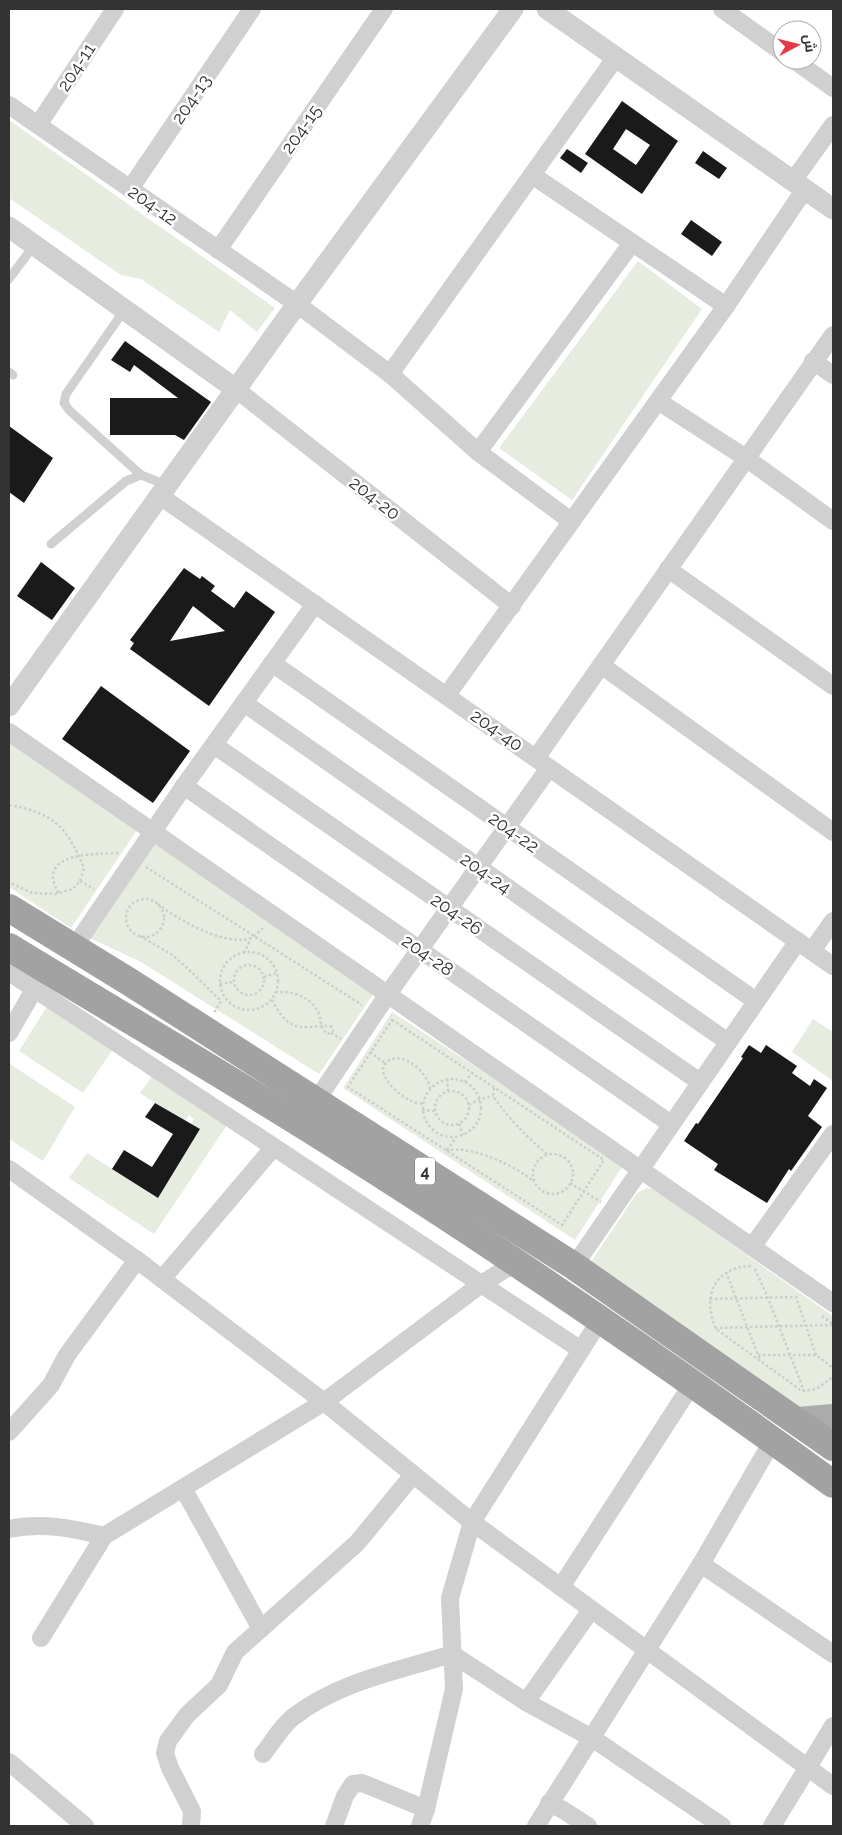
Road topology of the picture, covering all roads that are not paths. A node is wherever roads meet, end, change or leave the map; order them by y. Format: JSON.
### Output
{"nodes":[{"id":1,"x":115,"y":9,"type":"edge"},
{"id":2,"x":252,"y":9,"type":"edge"},
{"id":3,"x":384,"y":9,"type":"edge"},
{"id":4,"x":513,"y":9,"type":"edge"},
{"id":5,"x":547,"y":9,"type":"edge"},
{"id":6,"x":722,"y":9,"type":"edge"},
{"id":7,"x":772,"y":45,"type":"edge"},
{"id":8,"x":616,"y":57,"type":"junction"},
{"id":9,"x":808,"y":70,"type":"edge"},
{"id":10,"x":833,"y":88,"type":"edge"},
{"id":11,"x":9,"y":105,"type":"edge"},
{"id":12,"x":38,"y":125,"type":"junction"},
{"id":13,"x":833,"y":125,"type":"edge"},
{"id":14,"x":532,"y":175,"type":"junction"},
{"id":15,"x":799,"y":185,"type":"junction"},
{"id":16,"x":130,"y":189,"type":"junction"},
{"id":17,"x":833,"y":209,"type":"edge"},
{"id":18,"x":9,"y":226,"type":"edge"},
{"id":19,"x":632,"y":243,"type":"junction"},
{"id":20,"x":35,"y":244,"type":"junction"},
{"id":21,"x":218,"y":250,"type":"junction"},
{"id":22,"x":9,"y":279,"type":"edge"},
{"id":23,"x":297,"y":304,"type":"junction"},
{"id":24,"x":726,"y":306,"type":"junction"},
{"id":25,"x":125,"y":309,"type":"junction"},
{"id":26,"x":833,"y":335,"type":"edge"},
{"id":27,"x":813,"y":361,"type":"junction"},
{"id":28,"x":390,"y":374,"type":"junction"},
{"id":29,"x":833,"y":375,"type":"edge"},
{"id":30,"x":237,"y":390,"type":"junction"},
{"id":31,"x":658,"y":401,"type":"junction"},
{"id":32,"x":478,"y":452,"type":"junction"},
{"id":33,"x":746,"y":458,"type":"junction"},
{"id":34,"x":141,"y":475,"type":"junction"},
{"id":35,"x":163,"y":491,"type":"junction"},
{"id":36,"x":572,"y":521,"type":"junction"},
{"id":37,"x":833,"y":521,"type":"edge"},
{"id":38,"x":51,"y":544,"type":"dead end"},
{"id":39,"x":668,"y":569,"type":"junction"},
{"id":40,"x":315,"y":604,"type":"junction"},
{"id":41,"x":512,"y":606,"type":"junction"},
{"id":42,"x":272,"y":663,"type":"junction"},
{"id":43,"x":601,"y":665,"type":"junction"},
{"id":44,"x":833,"y":686,"type":"edge"},
{"id":45,"x":447,"y":695,"type":"junction"},
{"id":46,"x":244,"y":703,"type":"junction"},
{"id":47,"x":9,"y":706,"type":"edge"},
{"id":48,"x":9,"y":732,"type":"edge"},
{"id":49,"x":214,"y":745,"type":"junction"},
{"id":50,"x":543,"y":763,"type":"junction"},
{"id":51,"x":184,"y":786,"type":"junction"},
{"id":52,"x":507,"y":827,"type":"junction"},
{"id":53,"x":153,"y":832,"type":"junction"},
{"id":54,"x":833,"y":832,"type":"edge"},
{"id":55,"x":478,"y":867,"type":"junction"},
{"id":56,"x":9,"y":908,"type":"edge"},
{"id":57,"x":449,"y":908,"type":"junction"},
{"id":58,"x":833,"y":921,"type":"edge"},
{"id":59,"x":805,"y":946,"type":"junction"},
{"id":60,"x":9,"y":947,"type":"edge"},
{"id":61,"x":75,"y":948,"type":"junction"},
{"id":62,"x":420,"y":949,"type":"junction"},
{"id":63,"x":833,"y":966,"type":"edge"},
{"id":64,"x":9,"y":972,"type":"edge"},
{"id":65,"x":128,"y":981,"type":"junction"},
{"id":66,"x":35,"y":988,"type":"junction"},
{"id":67,"x":388,"y":994,"type":"junction"},
{"id":68,"x":756,"y":1002,"type":"junction"},
{"id":69,"x":108,"y":1008,"type":"junction"},
{"id":70,"x":9,"y":1033,"type":"edge"},
{"id":71,"x":728,"y":1042,"type":"junction"},
{"id":72,"x":700,"y":1082,"type":"junction"},
{"id":73,"x":316,"y":1101,"type":"junction"},
{"id":74,"x":671,"y":1124,"type":"junction"},
{"id":75,"x":833,"y":1134,"type":"edge"},
{"id":76,"x":274,"y":1148,"type":"junction"},
{"id":77,"x":9,"y":1169,"type":"edge"},
{"id":78,"x":640,"y":1169,"type":"junction"},
{"id":79,"x":752,"y":1247,"type":"junction"},
{"id":80,"x":138,"y":1260,"type":"junction"},
{"id":81,"x":515,"y":1262,"type":"junction"},
{"id":82,"x":574,"y":1266,"type":"junction"},
{"id":83,"x":162,"y":1279,"type":"junction"},
{"id":84,"x":480,"y":1285,"type":"junction"},
{"id":85,"x":833,"y":1303,"type":"edge"},
{"id":86,"x":600,"y":1320,"type":"junction"},
{"id":87,"x":581,"y":1350,"type":"junction"},
{"id":88,"x":692,"y":1384,"type":"junction"},
{"id":89,"x":324,"y":1402,"type":"junction"},
{"id":90,"x":833,"y":1418,"type":"edge"},
{"id":91,"x":797,"y":1421,"type":"junction"},
{"id":92,"x":9,"y":1432,"type":"edge"},
{"id":93,"x":773,"y":1440,"type":"junction"},
{"id":94,"x":833,"y":1447,"type":"edge"},
{"id":95,"x":413,"y":1474,"type":"junction"},
{"id":96,"x":833,"y":1484,"type":"edge"},
{"id":97,"x":183,"y":1488,"type":"junction"},
{"id":98,"x":472,"y":1522,"type":"junction"},
{"id":99,"x":9,"y":1529,"type":"edge"},
{"id":100,"x":104,"y":1536,"type":"junction"},
{"id":101,"x":701,"y":1564,"type":"junction"},
{"id":102,"x":561,"y":1587,"type":"junction"},
{"id":103,"x":590,"y":1610,"type":"junction"},
{"id":104,"x":261,"y":1629,"type":"junction"},
{"id":105,"x":42,"y":1638,"type":"dead end"},
{"id":106,"x":648,"y":1650,"type":"junction"},
{"id":107,"x":452,"y":1654,"type":"junction"},
{"id":108,"x":833,"y":1654,"type":"edge"},
{"id":109,"x":526,"y":1702,"type":"junction"},
{"id":110,"x":833,"y":1726,"type":"edge"},
{"id":111,"x":592,"y":1738,"type":"junction"},
{"id":112,"x":262,"y":1754,"type":"dead end"},
{"id":113,"x":9,"y":1762,"type":"edge"},
{"id":114,"x":808,"y":1767,"type":"junction"},
{"id":115,"x":833,"y":1786,"type":"edge"},
{"id":116,"x":549,"y":1803,"type":"junction"},
{"id":117,"x":426,"y":1809,"type":"junction"},
{"id":118,"x":85,"y":1826,"type":"edge"},
{"id":119,"x":191,"y":1826,"type":"edge"},
{"id":120,"x":334,"y":1826,"type":"edge"},
{"id":121,"x":420,"y":1826,"type":"edge"},
{"id":122,"x":536,"y":1826,"type":"edge"},
{"id":123,"x":588,"y":1826,"type":"edge"},
{"id":124,"x":722,"y":1826,"type":"edge"},
{"id":125,"x":772,"y":1826,"type":"edge"}],
"edges":[{"from":1,"to":12,"type":"street","name":"204-11"},
{"from":2,"to":16,"type":"street","name":"204-13"},
{"from":3,"to":21,"type":"street","name":"204-15"},
{"from":4,"to":23,"type":"street"},
{"from":5,"to":8,"type":"street"},
{"from":6,"to":7,"type":"street"},
{"from":8,"to":14,"type":"street"},
{"from":8,"to":15,"type":"street"},
{"from":9,"to":10,"type":"street"},
{"from":11,"to":12,"type":"street","name":"204-12"},
{"from":12,"to":16,"type":"street","name":"204-12"},
{"from":13,"to":15,"type":"street"},
{"from":14,"to":19,"type":"street"},
{"from":14,"to":28,"type":"street"},
{"from":15,"to":17,"type":"street"},
{"from":15,"to":24,"type":"street"},
{"from":16,"to":21,"type":"street","name":"204-12"},
{"from":18,"to":20,"type":"street"},
{"from":19,"to":24,"type":"street"},
{"from":19,"to":32,"type":"street"},
{"from":20,"to":22,"type":"lane"},
{"from":20,"to":25,"type":"street"},
{"from":21,"to":23,"type":"street","name":"204-12"},
{"from":23,"to":28,"type":"street","name":"204-12"},
{"from":23,"to":30,"type":"street"},
{"from":24,"to":31,"type":"street"},
{"from":25,"to":30,"type":"street"},
{"from":25,"to":34,"type":"lane"},
{"from":26,"to":27,"type":"street"},
{"from":27,"to":29,"type":"street"},
{"from":27,"to":33,"type":"street"},
{"from":28,"to":32,"type":"street","name":"204-12"},
{"from":30,"to":35,"type":"street"},
{"from":30,"to":41,"type":"street","name":"204-20"},
{"from":31,"to":33,"type":"street"},
{"from":31,"to":36,"type":"street"},
{"from":32,"to":36,"type":"street","name":"204-12"},
{"from":33,"to":37,"type":"street"},
{"from":33,"to":39,"type":"street"},
{"from":34,"to":35,"type":"lane"},
{"from":34,"to":38,"type":"lane"},
{"from":35,"to":40,"type":"street","name":"204-40"},
{"from":35,"to":47,"type":"street"},
{"from":36,"to":41,"type":"street"},
{"from":39,"to":43,"type":"street"},
{"from":39,"to":44,"type":"street"},
{"from":40,"to":42,"type":"street"},
{"from":40,"to":45,"type":"street","name":"204-40"},
{"from":41,"to":45,"type":"street"},
{"from":42,"to":46,"type":"street"},
{"from":42,"to":52,"type":"street","name":"204-22"},
{"from":43,"to":50,"type":"street"},
{"from":43,"to":54,"type":"street"},
{"from":45,"to":50,"type":"street","name":"204-40"},
{"from":46,"to":49,"type":"street"},
{"from":46,"to":55,"type":"street","name":"204-24"},
{"from":48,"to":53,"type":"street"},
{"from":49,"to":51,"type":"street"},
{"from":49,"to":57,"type":"street","name":"204-26"},
{"from":50,"to":52,"type":"street"},
{"from":50,"to":59,"type":"street","name":"204-40"},
{"from":51,"to":53,"type":"street"},
{"from":51,"to":62,"type":"street","name":"204-28"},
{"from":52,"to":55,"type":"street"},
{"from":52,"to":68,"type":"street","name":"204-22"},
{"from":53,"to":61,"type":"street"},
{"from":53,"to":67,"type":"street"},
{"from":55,"to":57,"type":"street"},
{"from":55,"to":71,"type":"street","name":"204-24"},
{"from":56,"to":61,"type":"highway","number":"4"},
{"from":57,"to":62,"type":"street"},
{"from":57,"to":72,"type":"street","name":"204-26"},
{"from":58,"to":59,"type":"street"},
{"from":59,"to":63,"type":"street","name":"204-40"},
{"from":59,"to":68,"type":"street"},
{"from":60,"to":69,"type":"highway","number":"4"},
{"from":61,"to":65,"type":"highway","number":"4"},
{"from":62,"to":67,"type":"street"},
{"from":62,"to":74,"type":"street","name":"204-28"},
{"from":64,"to":66,"type":"street"},
{"from":65,"to":69,"type":"highway"},
{"from":65,"to":73,"type":"highway","number":"4"},
{"from":66,"to":70,"type":"street"},
{"from":66,"to":76,"type":"street"},
{"from":67,"to":73,"type":"street"},
{"from":67,"to":78,"type":"street"},
{"from":68,"to":71,"type":"street"},
{"from":69,"to":81,"type":"highway","number":"4"},
{"from":71,"to":72,"type":"street"},
{"from":72,"to":74,"type":"street"},
{"from":73,"to":82,"type":"highway","number":"4"},
{"from":74,"to":78,"type":"street"},
{"from":75,"to":79,"type":"street"},
{"from":76,"to":83,"type":"street"},
{"from":76,"to":84,"type":"street"},
{"from":77,"to":80,"type":"street"},
{"from":78,"to":79,"type":"street"},
{"from":78,"to":82,"type":"street"},
{"from":79,"to":85,"type":"street"},
{"from":80,"to":83,"type":"street"},
{"from":80,"to":92,"type":"street"},
{"from":81,"to":84,"type":"street"},
{"from":81,"to":86,"type":"highway","number":"4"},
{"from":82,"to":91,"type":"highway","number":"4"},
{"from":83,"to":89,"type":"street"},
{"from":84,"to":87,"type":"street"},
{"from":84,"to":89,"type":"street"},
{"from":86,"to":87,"type":"street"},
{"from":86,"to":88,"type":"highway","number":"4"},
{"from":87,"to":98,"type":"street"},
{"from":88,"to":93,"type":"highway","number":"4"},
{"from":88,"to":102,"type":"street"},
{"from":89,"to":95,"type":"street"},
{"from":89,"to":97,"type":"street"},
{"from":90,"to":91,"type":"main road"},
{"from":91,"to":94,"type":"highway","number":"4"},
{"from":93,"to":96,"type":"highway","number":"4"},
{"from":93,"to":101,"type":"street"},
{"from":95,"to":98,"type":"street"},
{"from":95,"to":104,"type":"street"},
{"from":97,"to":100,"type":"street"},
{"from":97,"to":104,"type":"street"},
{"from":98,"to":102,"type":"street"},
{"from":98,"to":107,"type":"street"},
{"from":99,"to":100,"type":"street"},
{"from":100,"to":105,"type":"street"},
{"from":101,"to":106,"type":"street"},
{"from":101,"to":108,"type":"street"},
{"from":102,"to":103,"type":"street"},
{"from":103,"to":106,"type":"street"},
{"from":103,"to":109,"type":"street"},
{"from":104,"to":119,"type":"street"},
{"from":106,"to":111,"type":"street"},
{"from":106,"to":114,"type":"street"},
{"from":107,"to":109,"type":"street"},
{"from":107,"to":112,"type":"street"},
{"from":107,"to":117,"type":"street"},
{"from":109,"to":111,"type":"street"},
{"from":110,"to":114,"type":"street"},
{"from":111,"to":116,"type":"street"},
{"from":111,"to":124,"type":"street"},
{"from":113,"to":118,"type":"street"},
{"from":114,"to":115,"type":"street"},
{"from":114,"to":125,"type":"street"},
{"from":116,"to":122,"type":"street"},
{"from":116,"to":123,"type":"street"},
{"from":117,"to":120,"type":"street"},
{"from":117,"to":121,"type":"street"}]}
